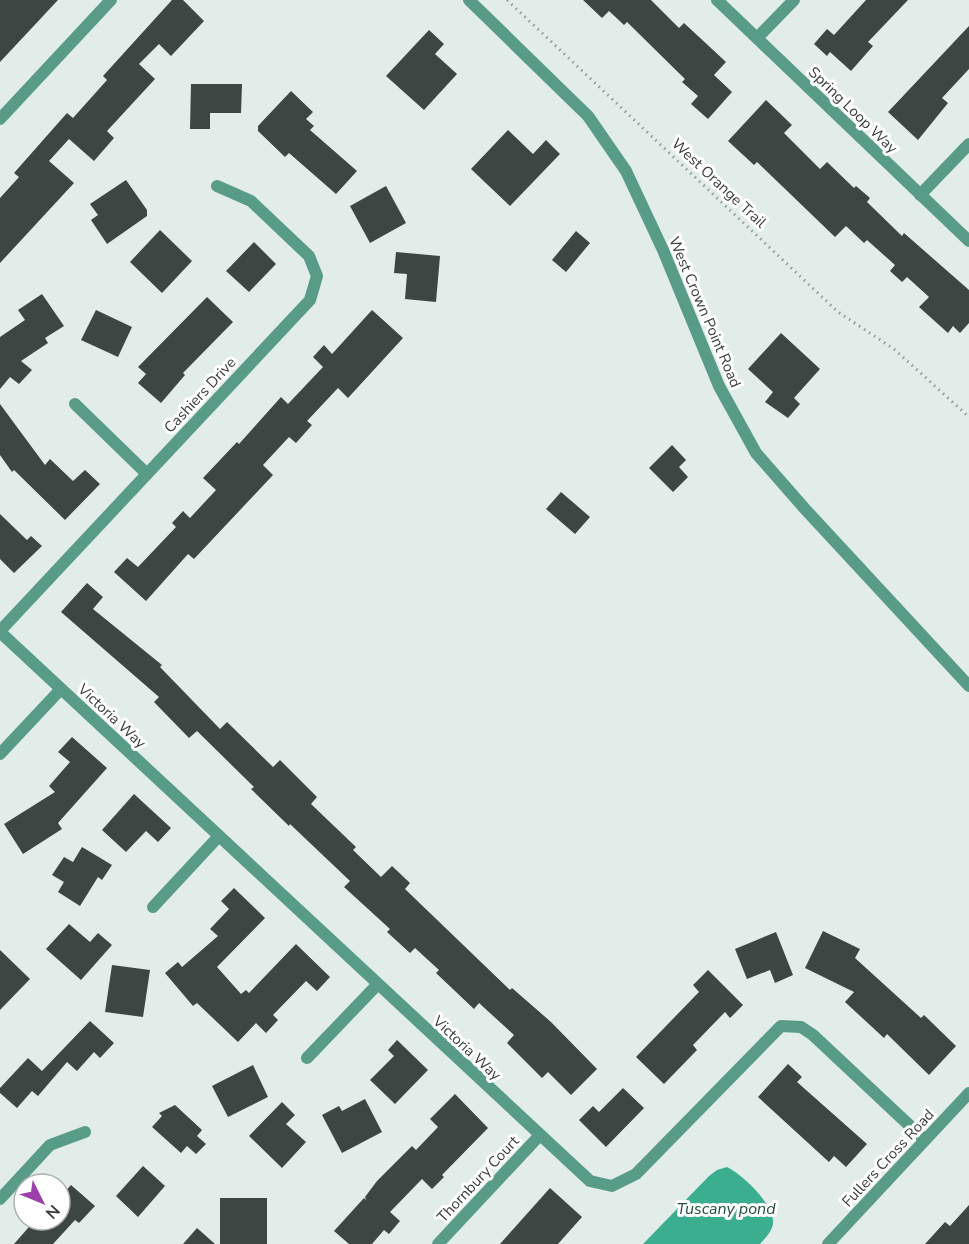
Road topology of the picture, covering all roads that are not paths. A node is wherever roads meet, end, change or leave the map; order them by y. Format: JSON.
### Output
{"nodes":[{"id":1,"x":111,"y":0,"type":"edge"},
{"id":2,"x":470,"y":0,"type":"edge"},
{"id":3,"x":717,"y":0,"type":"edge"},
{"id":4,"x":794,"y":0,"type":"edge"},
{"id":5,"x":757,"y":38,"type":"junction"},
{"id":6,"x":0,"y":119,"type":"edge"},
{"id":7,"x":969,"y":144,"type":"edge"},
{"id":8,"x":216,"y":186,"type":"dead end"},
{"id":9,"x":920,"y":195,"type":"junction"},
{"id":10,"x":969,"y":241,"type":"edge"},
{"id":11,"x":75,"y":404,"type":"dead end"},
{"id":12,"x":147,"y":474,"type":"junction"},
{"id":13,"x":0,"y":632,"type":"edge"},
{"id":14,"x":969,"y":686,"type":"edge"},
{"id":15,"x":62,"y":689,"type":"junction"},
{"id":16,"x":0,"y":754,"type":"edge"},
{"id":17,"x":219,"y":836,"type":"junction"},
{"id":18,"x":153,"y":907,"type":"dead end"},
{"id":19,"x":377,"y":985,"type":"junction"},
{"id":20,"x":307,"y":1058,"type":"dead end"},
{"id":21,"x":969,"y":1093,"type":"edge"},
{"id":22,"x":85,"y":1132,"type":"dead end"},
{"id":23,"x":540,"y":1135,"type":"junction"},
{"id":24,"x":925,"y":1140,"type":"junction"},
{"id":25,"x":0,"y":1199,"type":"edge"},
{"id":26,"x":438,"y":1244,"type":"edge"},
{"id":27,"x":828,"y":1244,"type":"edge"}],
"edges":[{"from":1,"to":6,"type":"street"},
{"from":2,"to":14,"type":"street","name":"West Crown Point Road"},
{"from":3,"to":5,"type":"street","name":"Spring Loop Way"},
{"from":4,"to":5,"type":"street"},
{"from":5,"to":9,"type":"street","name":"Spring Loop Way"},
{"from":7,"to":9,"type":"street"},
{"from":8,"to":12,"type":"street","name":"Cashiers Drive"},
{"from":9,"to":10,"type":"street","name":"Spring Loop Way"},
{"from":11,"to":12,"type":"street"},
{"from":12,"to":13,"type":"street","name":"Cashiers Drive"},
{"from":13,"to":15,"type":"street","name":"Victoria Way"},
{"from":15,"to":16,"type":"street"},
{"from":15,"to":17,"type":"street","name":"Victoria Way"},
{"from":17,"to":18,"type":"street"},
{"from":17,"to":19,"type":"street","name":"Victoria Way"},
{"from":19,"to":20,"type":"street"},
{"from":19,"to":23,"type":"street","name":"Victoria Way"},
{"from":21,"to":24,"type":"street","name":"Fullers Cross Road"},
{"from":22,"to":25,"type":"street"},
{"from":23,"to":24,"type":"street","name":"Victoria Way"},
{"from":23,"to":26,"type":"street","name":"Thornbury Court"},
{"from":24,"to":27,"type":"street","name":"Fullers Cross Road"}]}
